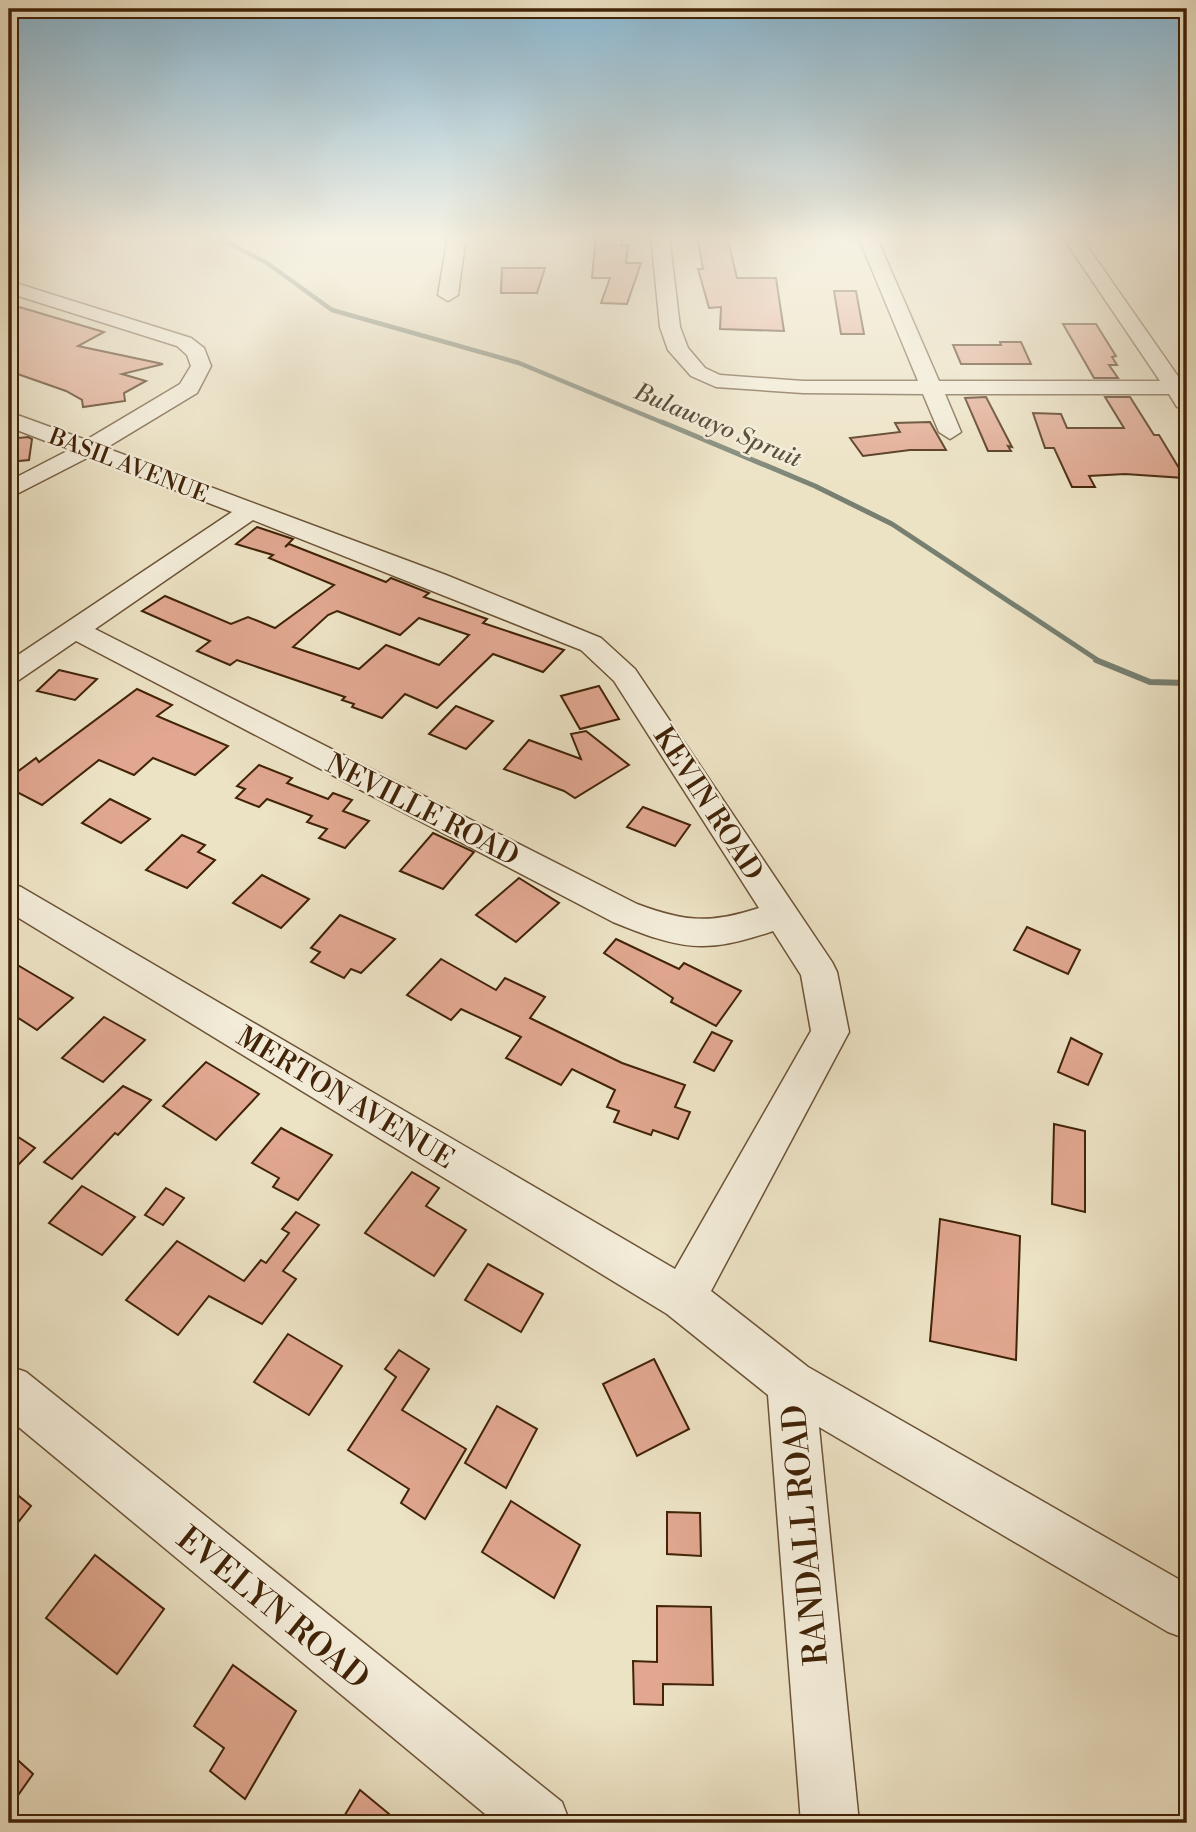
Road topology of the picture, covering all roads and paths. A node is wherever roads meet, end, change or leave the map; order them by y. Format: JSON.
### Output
{"nodes":[{"id":1,"x":118,"y":321,"type":"edge"},
{"id":2,"x":669,"y":321,"type":"edge"},
{"id":3,"x":902,"y":321,"type":"edge"},
{"id":4,"x":1132,"y":321,"type":"edge"},
{"id":5,"x":929,"y":389,"type":"junction"},
{"id":6,"x":1183,"y":394,"type":"edge"},
{"id":7,"x":9,"y":419,"type":"edge"},
{"id":8,"x":950,"y":432,"type":"dead end"},
{"id":9,"x":86,"y":449,"type":"junction"},
{"id":10,"x":9,"y":491,"type":"edge"},
{"id":11,"x":250,"y":511,"type":"junction"},
{"id":12,"x":76,"y":630,"type":"junction"},
{"id":13,"x":9,"y":674,"type":"edge"},
{"id":14,"x":9,"y":896,"type":"edge"},
{"id":15,"x":781,"y":914,"type":"junction"},
{"id":16,"x":682,"y":1298,"type":"junction"},
{"id":17,"x":791,"y":1384,"type":"junction"},
{"id":18,"x":9,"y":1389,"type":"edge"},
{"id":19,"x":1187,"y":1613,"type":"edge"},
{"id":20,"x":541,"y":1823,"type":"edge"},
{"id":21,"x":830,"y":1823,"type":"edge"}],
"edges":[{"from":1,"to":9,"type":"street"},
{"from":2,"to":5,"type":"street"},
{"from":3,"to":5,"type":"street"},
{"from":4,"to":6,"type":"street"},
{"from":5,"to":6,"type":"street"},
{"from":5,"to":8,"type":"street"},
{"from":7,"to":9,"type":"street","name":"BASIL AVENUE"},
{"from":9,"to":10,"type":"street"},
{"from":9,"to":11,"type":"street","name":"BASIL AVENUE"},
{"from":11,"to":12,"type":"street"},
{"from":11,"to":15,"type":"street","name":"KEVIN ROAD"},
{"from":12,"to":13,"type":"street"},
{"from":12,"to":15,"type":"street","name":"NEVILLE ROAD"},
{"from":14,"to":16,"type":"street","name":"MERTON AVENUE"},
{"from":15,"to":16,"type":"street","name":"KEVIN ROAD"},
{"from":16,"to":17,"type":"street","name":"RANDALL ROAD"},
{"from":17,"to":19,"type":"street"},
{"from":17,"to":21,"type":"street","name":"RANDALL ROAD"},
{"from":18,"to":20,"type":"street","name":"EVELYN ROAD"}]}
